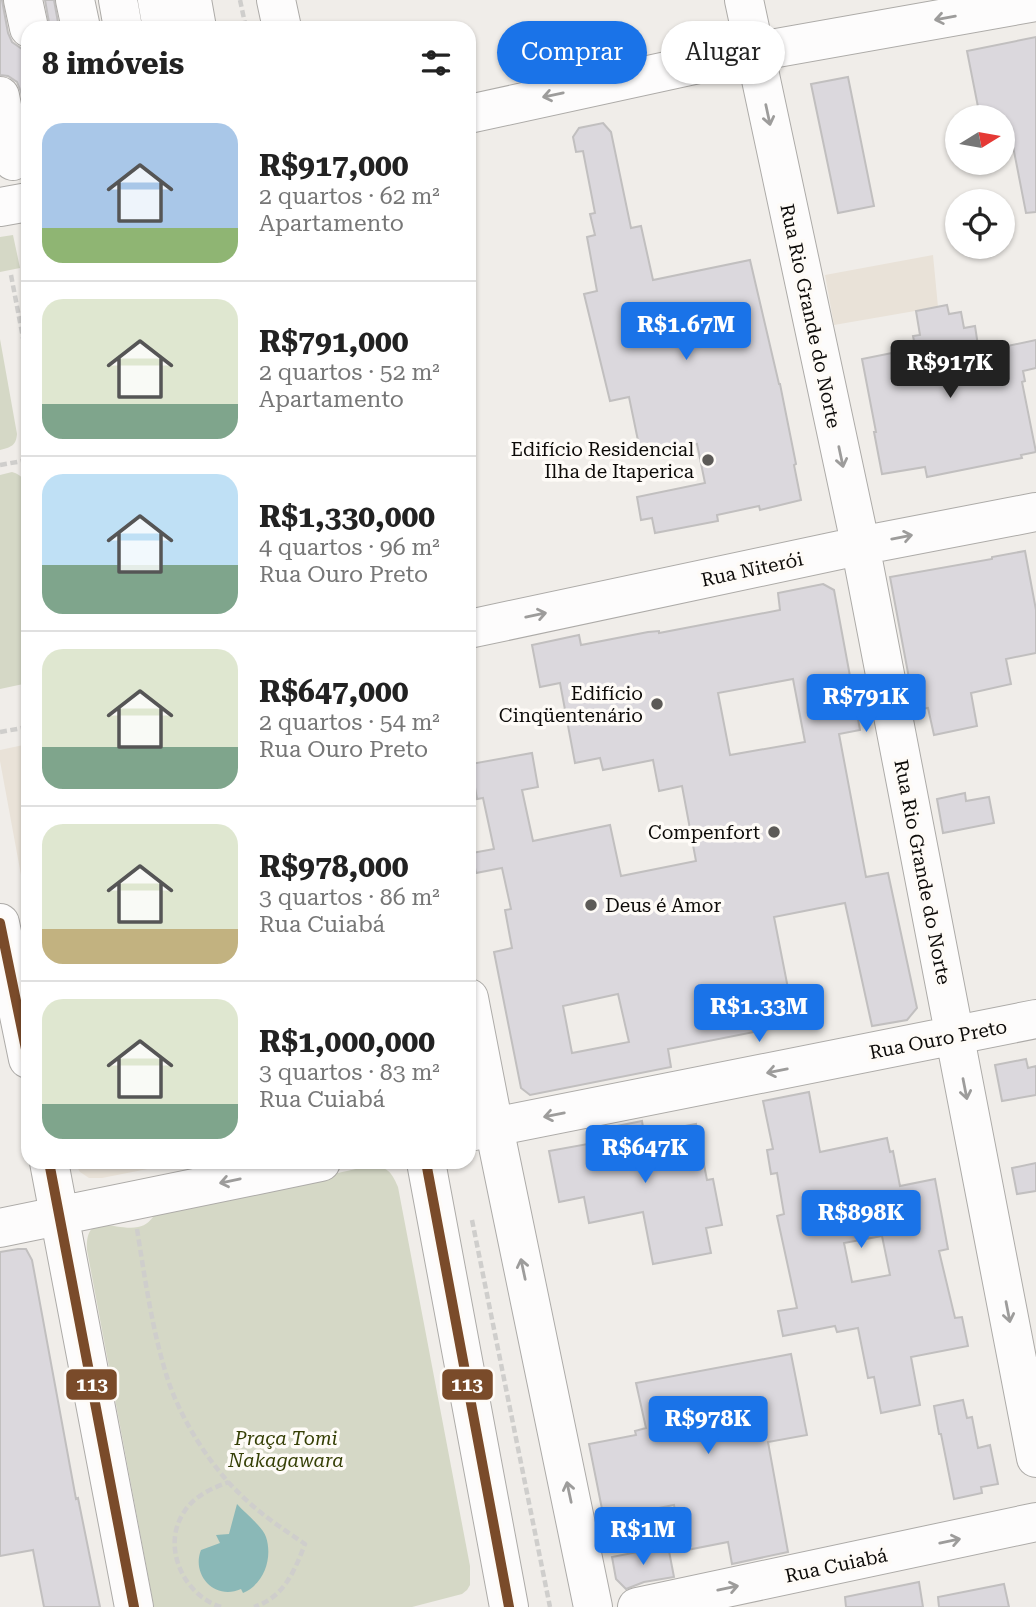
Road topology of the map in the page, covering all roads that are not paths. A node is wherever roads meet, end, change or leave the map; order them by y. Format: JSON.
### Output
{"nodes":[{"id":1,"x":23,"y":0,"type":"edge"},
{"id":2,"x":75,"y":0,"type":"edge"},
{"id":3,"x":118,"y":0,"type":"edge"},
{"id":4,"x":157,"y":0,"type":"edge"},
{"id":5,"x":192,"y":0,"type":"edge"},
{"id":6,"x":251,"y":0,"type":"edge"},
{"id":7,"x":275,"y":0,"type":"edge"},
{"id":8,"x":744,"y":0,"type":"edge"},
{"id":9,"x":1036,"y":2,"type":"edge"},
{"id":10,"x":28,"y":21,"type":"edge"},
{"id":11,"x":80,"y":21,"type":"edge"},
{"id":12,"x":122,"y":21,"type":"edge"},
{"id":13,"x":161,"y":21,"type":"edge"},
{"id":14,"x":196,"y":21,"type":"edge"},
{"id":15,"x":256,"y":21,"type":"edge"},
{"id":16,"x":280,"y":21,"type":"edge"},
{"id":17,"x":748,"y":21,"type":"edge"},
{"id":18,"x":785,"y":47,"type":"edge"},
{"id":19,"x":661,"y":72,"type":"edge"},
{"id":20,"x":761,"y":84,"type":"edge"},
{"id":21,"x":0,"y":96,"type":"edge"},
{"id":22,"x":476,"y":112,"type":"edge"},
{"id":23,"x":14,"y":161,"type":"edge"},
{"id":24,"x":21,"y":203,"type":"edge"},
{"id":25,"x":0,"y":207,"type":"edge"},
{"id":26,"x":1036,"y":512,"type":"edge"},
{"id":27,"x":860,"y":546,"type":"junction"},
{"id":28,"x":476,"y":628,"type":"edge"},
{"id":29,"x":0,"y":923,"type":"edge"},
{"id":30,"x":1036,"y":1019,"type":"edge"},
{"id":31,"x":21,"y":1025,"type":"edge"},
{"id":32,"x":954,"y":1035,"type":"junction"},
{"id":33,"x":476,"y":1074,"type":"edge"},
{"id":34,"x":481,"y":1129,"type":"edge"},
{"id":35,"x":50,"y":1169,"type":"edge"},
{"id":36,"x":287,"y":1169,"type":"edge"},
{"id":37,"x":427,"y":1169,"type":"edge"},
{"id":38,"x":60,"y":1216,"type":"junction"},
{"id":39,"x":0,"y":1227,"type":"edge"},
{"id":40,"x":1036,"y":1458,"type":"edge"},
{"id":41,"x":1036,"y":1522,"type":"edge"},
{"id":42,"x":134,"y":1607,"type":"edge"},
{"id":43,"x":509,"y":1607,"type":"edge"},
{"id":44,"x":593,"y":1607,"type":"edge"},
{"id":45,"x":637,"y":1607,"type":"edge"}],
"edges":[{"from":1,"to":10,"type":"street"},
{"from":2,"to":11,"type":"street"},
{"from":3,"to":12,"type":"street"},
{"from":4,"to":13,"type":"street"},
{"from":5,"to":14,"type":"street"},
{"from":6,"to":15,"type":"street"},
{"from":7,"to":16,"type":"street"},
{"from":8,"to":17,"type":"street","name":"Rua Rio Grande do Norte"},
{"from":9,"to":18,"type":"street","one_way":true},
{"from":19,"to":22,"type":"street","one_way":true},
{"from":20,"to":27,"type":"street","name":"Rua Rio Grande do Norte","one_way":true},
{"from":21,"to":23,"type":"street"},
{"from":24,"to":25,"type":"street"},
{"from":27,"to":26,"type":"street","name":"Rua Niterói","one_way":true},
{"from":28,"to":27,"type":"street","name":"Rua Niterói","one_way":true},
{"from":27,"to":32,"type":"street","name":"Rua Rio Grande do Norte"},
{"from":29,"to":31,"type":"street"},
{"from":30,"to":32,"type":"street","name":"Rua Ouro Preto"},
{"from":32,"to":34,"type":"street","name":"Rua Ouro Preto","one_way":true},
{"from":32,"to":40,"type":"street","name":"Rua Rio Grande do Norte","one_way":true},
{"from":33,"to":34,"type":"street"},
{"from":44,"to":34,"type":"street","one_way":true},
{"from":35,"to":38,"type":"street"},
{"from":36,"to":38,"type":"street","one_way":true},
{"from":37,"to":43,"type":"street"},
{"from":38,"to":39,"type":"street"},
{"from":38,"to":42,"type":"street"},
{"from":45,"to":41,"type":"street","name":"Rua Cuiabá","one_way":true}]}
